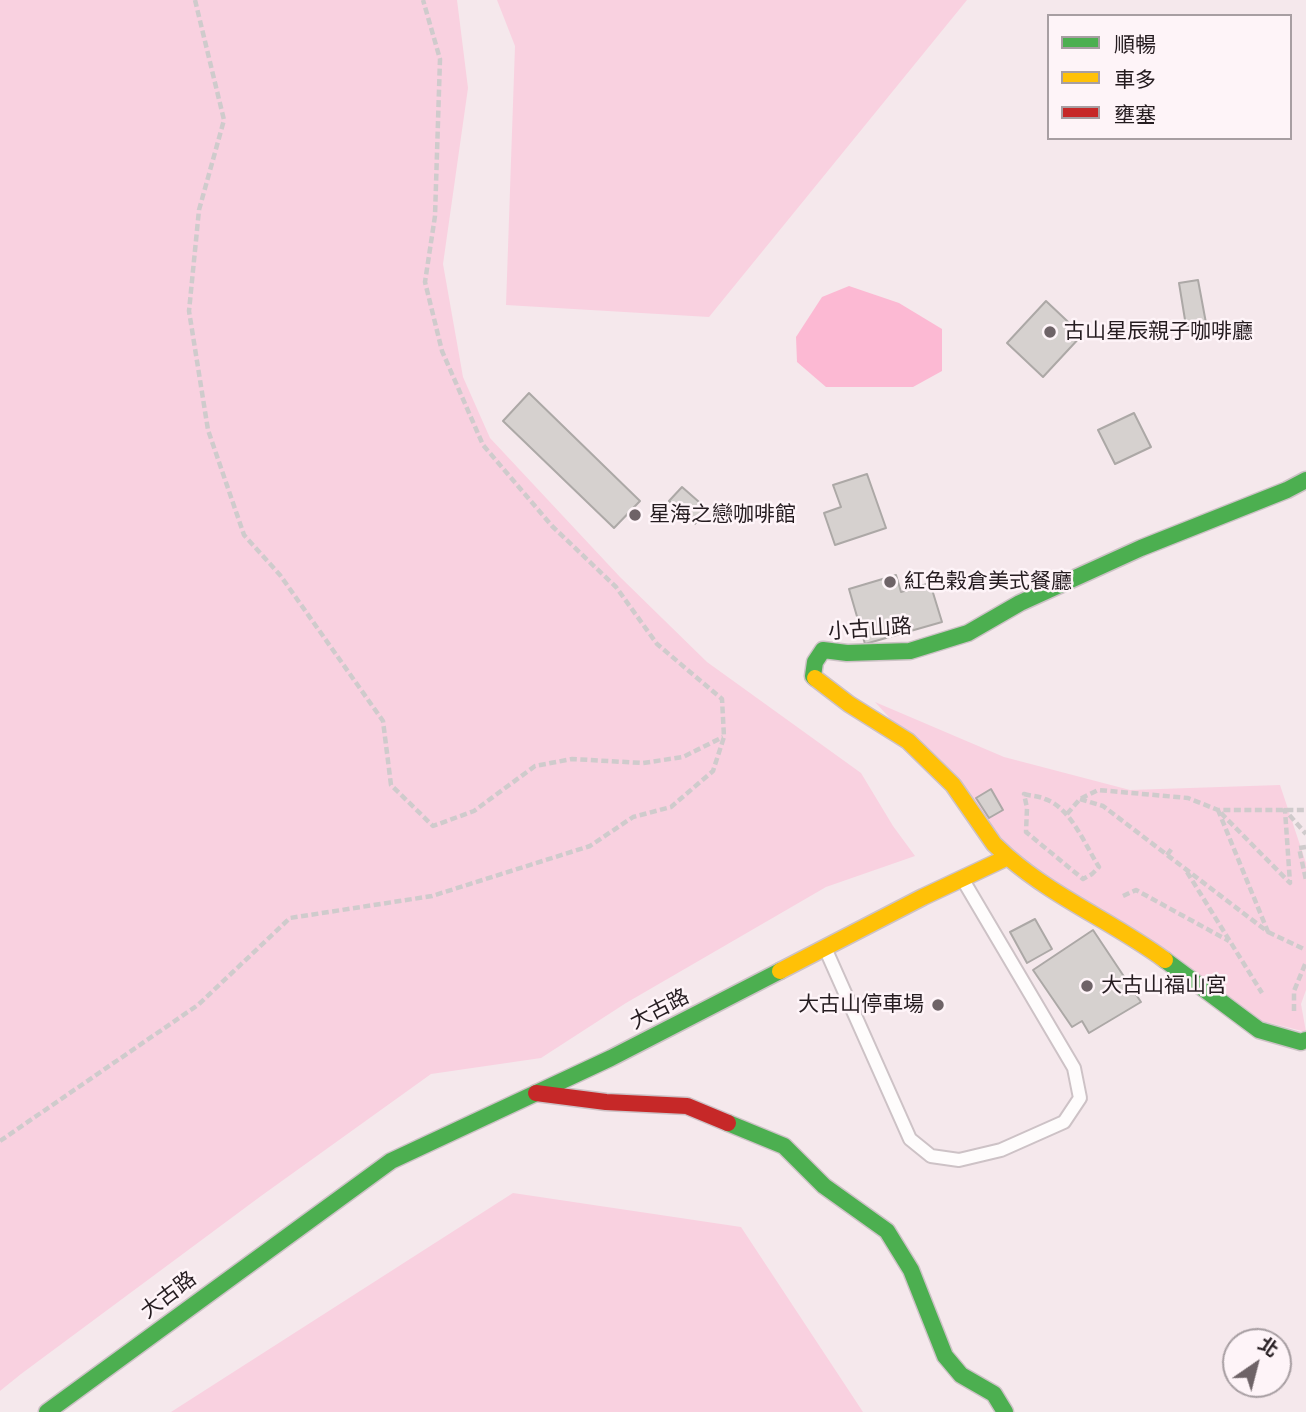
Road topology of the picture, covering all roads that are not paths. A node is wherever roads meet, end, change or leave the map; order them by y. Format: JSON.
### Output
{"nodes":[{"id":1,"x":1306,"y":480,"type":"edge"},
{"id":2,"x":1008,"y":858,"type":"junction"},
{"id":3,"x":962,"y":879,"type":"junction"},
{"id":4,"x":825,"y":948,"type":"junction"},
{"id":5,"x":1306,"y":1041,"type":"edge"},
{"id":6,"x":536,"y":1093,"type":"junction"},
{"id":7,"x":47,"y":1412,"type":"edge"},
{"id":8,"x":1005,"y":1412,"type":"edge"}],
"edges":[{"from":1,"to":2,"type":"street","name":"小古山路"},
{"from":2,"to":3,"type":"street","name":"大古路"},
{"from":2,"to":5,"type":"street"},
{"from":3,"to":4,"type":"street","name":"大古路"},
{"from":3,"to":4,"type":"lane"},
{"from":4,"to":6,"type":"street","name":"大古路"},
{"from":6,"to":7,"type":"street","name":"大古路"},
{"from":6,"to":8,"type":"street"}]}
